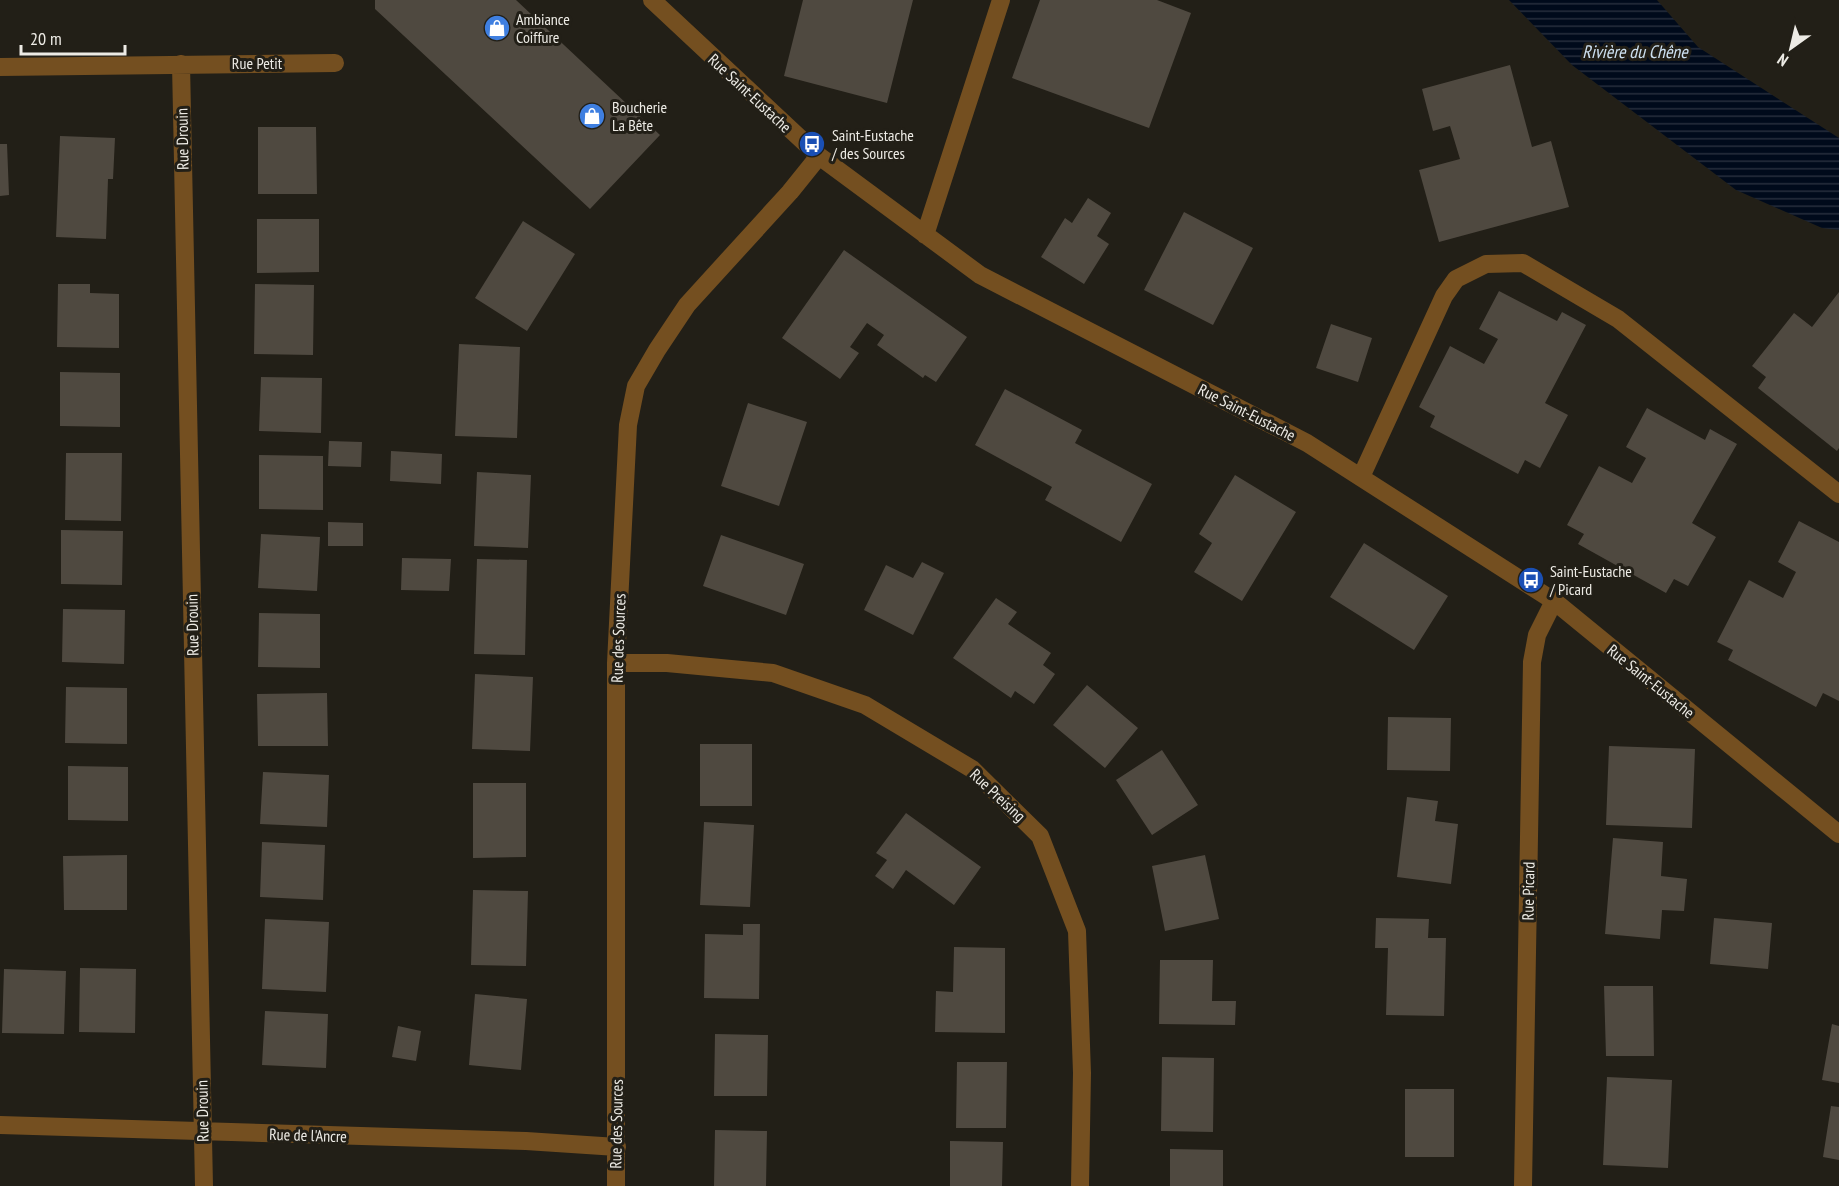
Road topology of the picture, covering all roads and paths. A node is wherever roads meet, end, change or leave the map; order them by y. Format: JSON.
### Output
{"nodes":[{"id":1,"x":652,"y":0,"type":"edge"},
{"id":2,"x":1001,"y":0,"type":"edge"},
{"id":3,"x":335,"y":63,"type":"dead end"},
{"id":4,"x":181,"y":64,"type":"junction"},
{"id":5,"x":0,"y":67,"type":"edge"},
{"id":6,"x":819,"y":156,"type":"junction"},
{"id":7,"x":925,"y":235,"type":"junction"},
{"id":8,"x":1361,"y":477,"type":"junction"},
{"id":9,"x":1839,"y":494,"type":"edge"},
{"id":10,"x":1554,"y":601,"type":"junction"},
{"id":11,"x":616,"y":663,"type":"junction"},
{"id":12,"x":1839,"y":834,"type":"edge"},
{"id":13,"x":0,"y":1125,"type":"edge"},
{"id":14,"x":203,"y":1132,"type":"junction"},
{"id":15,"x":617,"y":1147,"type":"junction"},
{"id":16,"x":204,"y":1186,"type":"edge"},
{"id":17,"x":616,"y":1186,"type":"edge"},
{"id":18,"x":1080,"y":1186,"type":"edge"},
{"id":19,"x":1523,"y":1186,"type":"edge"}],
"edges":[{"from":1,"to":6,"type":"street","name":"Rue Saint-Eustache"},
{"from":2,"to":7,"type":"street"},
{"from":3,"to":4,"type":"street","name":"Rue Petit"},
{"from":4,"to":5,"type":"street","name":"Rue Petit"},
{"from":4,"to":14,"type":"street","name":"Rue Drouin"},
{"from":6,"to":7,"type":"street","name":"Rue Saint-Eustache"},
{"from":6,"to":11,"type":"street","name":"Rue des Sources"},
{"from":7,"to":8,"type":"street","name":"Rue Saint-Eustache"},
{"from":8,"to":9,"type":"street"},
{"from":8,"to":10,"type":"street","name":"Rue Saint-Eustache"},
{"from":10,"to":12,"type":"street","name":"Rue Saint-Eustache"},
{"from":10,"to":19,"type":"street","name":"Rue Picard"},
{"from":11,"to":15,"type":"street","name":"Rue des Sources"},
{"from":11,"to":18,"type":"street","name":"Rue Preising"},
{"from":13,"to":14,"type":"street","name":"Rue de l'Ancre"},
{"from":14,"to":15,"type":"street","name":"Rue de l'Ancre"},
{"from":14,"to":16,"type":"street","name":"Rue Drouin"},
{"from":15,"to":17,"type":"street","name":"Rue des Sources"}]}
